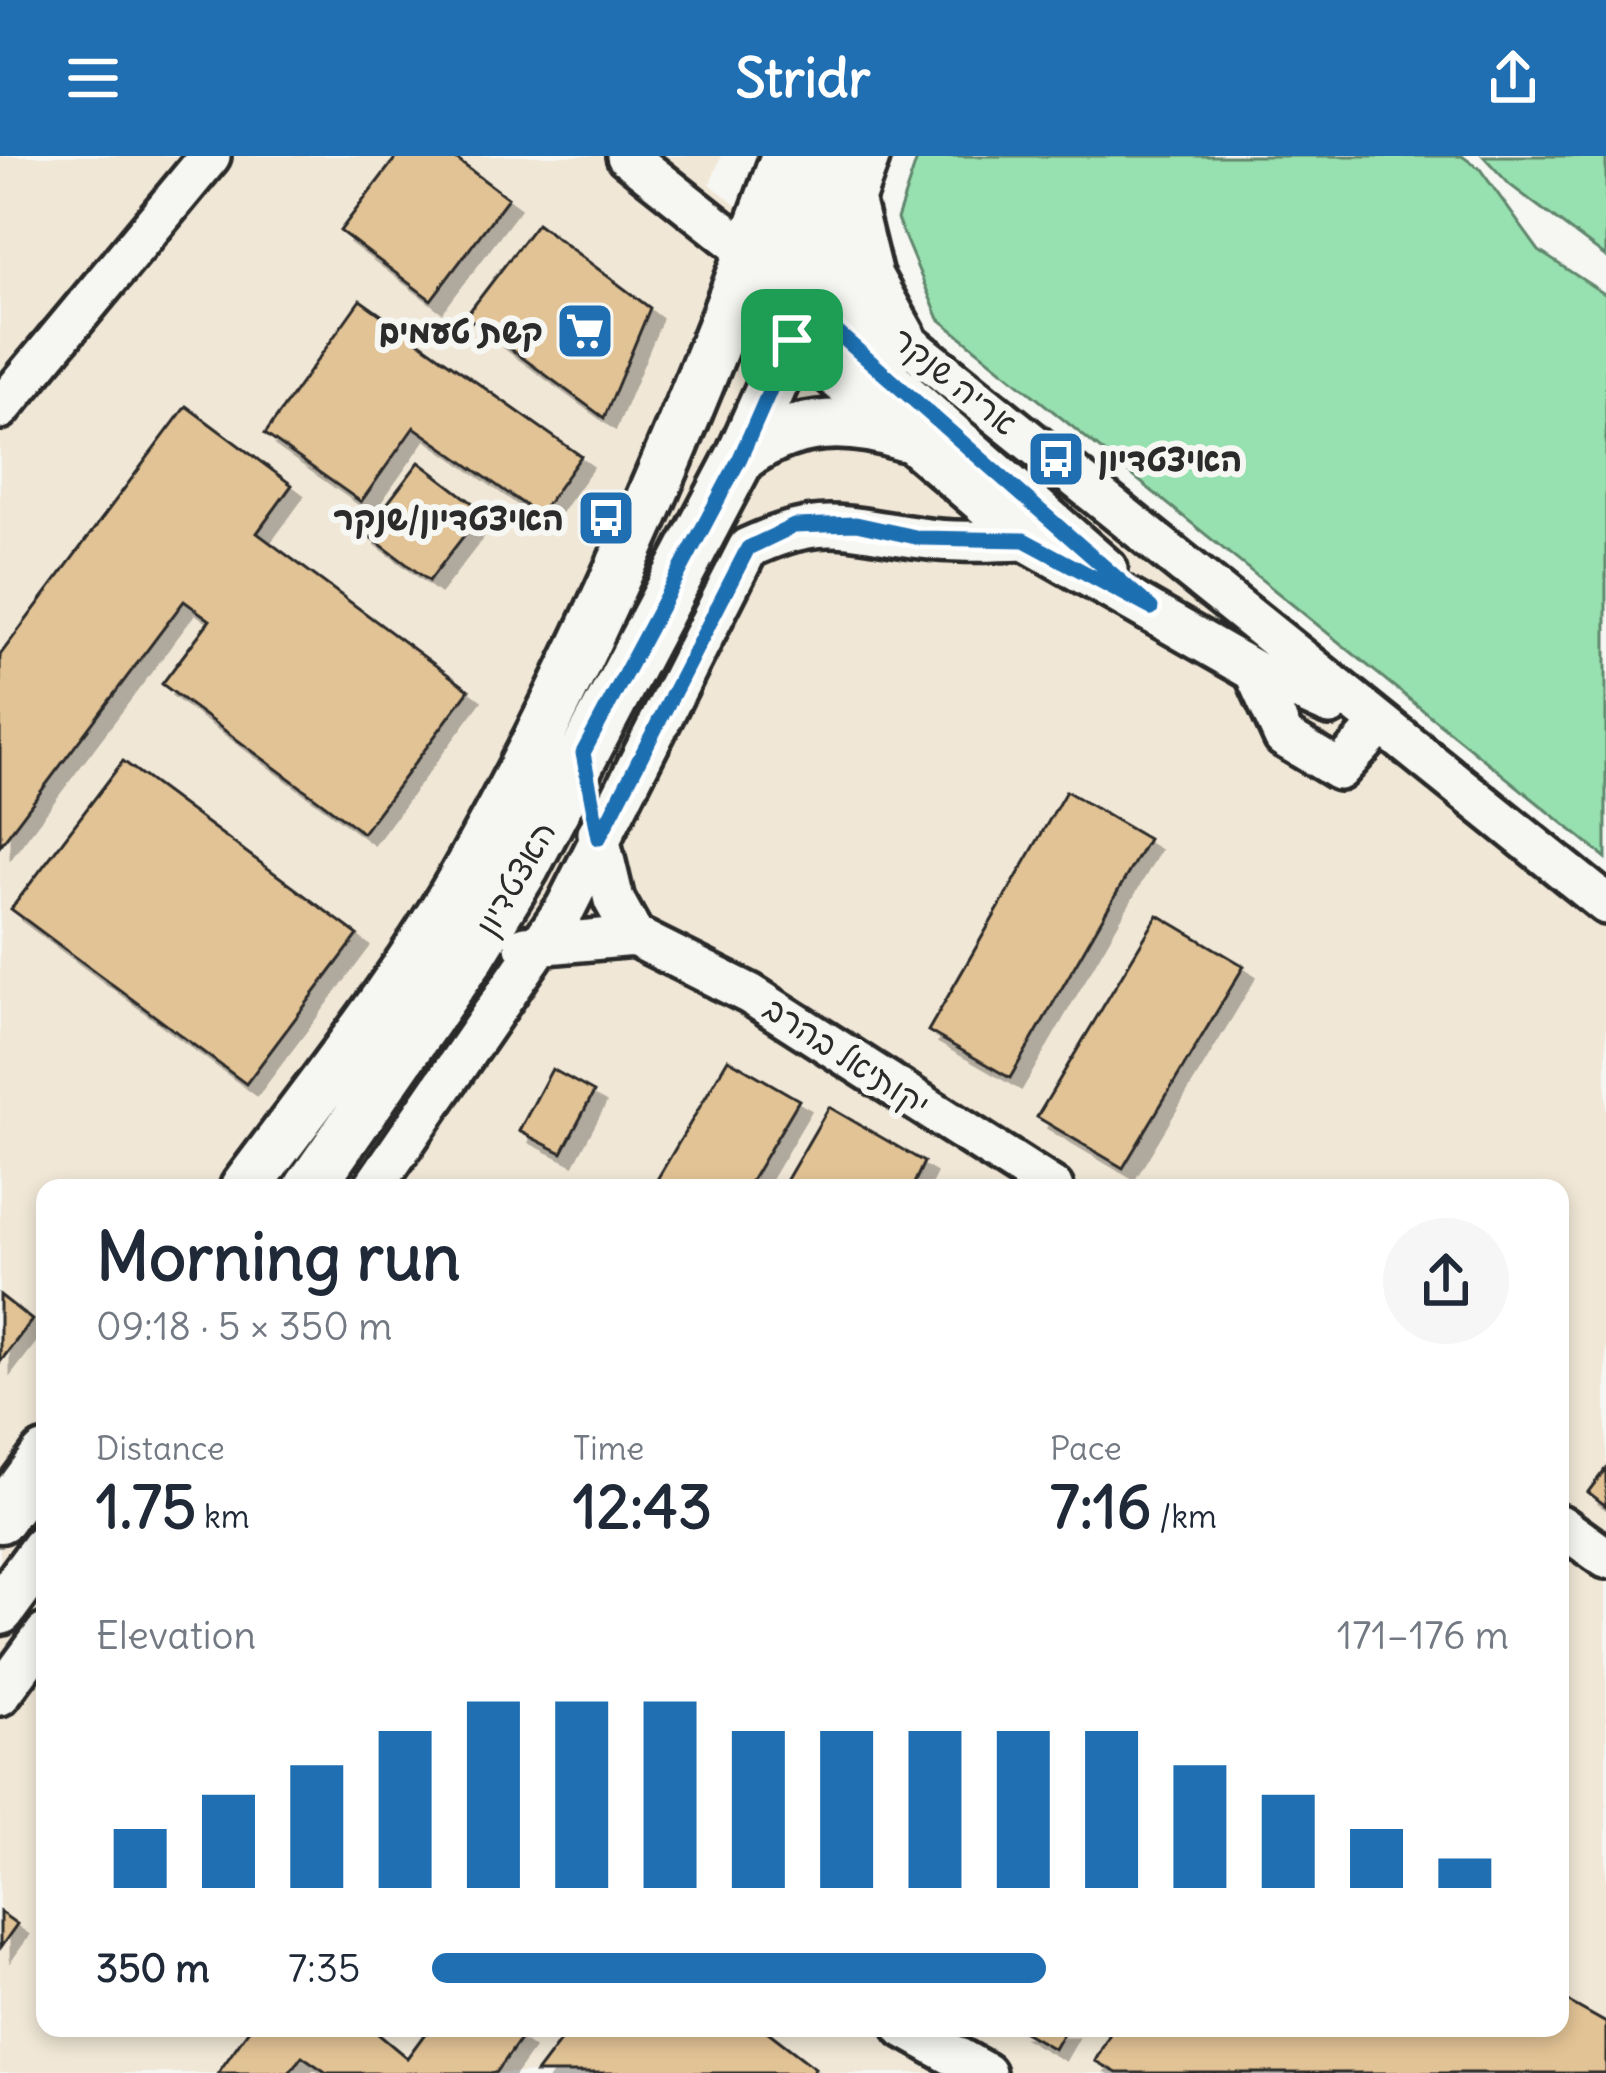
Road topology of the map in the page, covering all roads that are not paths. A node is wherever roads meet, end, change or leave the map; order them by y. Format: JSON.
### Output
{"nodes":[{"id":1,"x":210,"y":156,"type":"edge"},
{"id":2,"x":627,"y":156,"type":"edge"},
{"id":3,"x":786,"y":156,"type":"edge"},
{"id":4,"x":825,"y":156,"type":"edge"},
{"id":5,"x":865,"y":156,"type":"edge"},
{"id":6,"x":849,"y":201,"type":"junction"},
{"id":7,"x":792,"y":286,"type":"junction"},
{"id":8,"x":901,"y":338,"type":"junction"},
{"id":9,"x":0,"y":409,"type":"edge"},
{"id":10,"x":903,"y":436,"type":"junction"},
{"id":11,"x":740,"y":458,"type":"junction"},
{"id":12,"x":1024,"y":540,"type":"junction"},
{"id":13,"x":1151,"y":608,"type":"junction"},
{"id":14,"x":1254,"y":671,"type":"junction"},
{"id":15,"x":1378,"y":726,"type":"junction"},
{"id":16,"x":583,"y":753,"type":"junction"},
{"id":17,"x":599,"y":838,"type":"junction"},
{"id":18,"x":1606,"y":904,"type":"edge"},
{"id":19,"x":634,"y":936,"type":"junction"},
{"id":20,"x":540,"y":944,"type":"junction"},
{"id":21,"x":469,"y":958,"type":"junction"},
{"id":22,"x":252,"y":1179,"type":"edge"},
{"id":23,"x":315,"y":1179,"type":"edge"},
{"id":24,"x":379,"y":1179,"type":"edge"},
{"id":25,"x":1039,"y":1179,"type":"edge"},
{"id":26,"x":36,"y":1469,"type":"edge"},
{"id":27,"x":0,"y":1518,"type":"edge"},
{"id":28,"x":1569,"y":1531,"type":"edge"},
{"id":29,"x":1606,"y":1558,"type":"edge"},
{"id":30,"x":36,"y":1561,"type":"edge"},
{"id":31,"x":0,"y":1610,"type":"edge"},
{"id":32,"x":36,"y":1646,"type":"edge"},
{"id":33,"x":0,"y":1695,"type":"edge"},
{"id":34,"x":921,"y":2037,"type":"edge"},
{"id":35,"x":985,"y":2073,"type":"edge"}],
"edges":[{"from":1,"to":9,"type":"street"},
{"from":2,"to":7,"type":"street"},
{"from":3,"to":7,"type":"main road","name":"האצטדיון"},
{"from":4,"to":7,"type":"street"},
{"from":5,"to":6,"type":"main road","name":"האצטדיון"},
{"from":6,"to":7,"type":"main road","name":"האצטדיון"},
{"from":6,"to":8,"type":"main road"},
{"from":7,"to":8,"type":"street","name":"אריה שנקר"},
{"from":7,"to":10,"type":"street","name":"אריה שנקר"},
{"from":7,"to":11,"type":"main road","name":"האצטדיון"},
{"from":7,"to":13,"type":"street"},
{"from":7,"to":22,"type":"main road","name":"האצטדיון"},
{"from":8,"to":15,"type":"street","name":"אריה שנקר"},
{"from":10,"to":11,"type":"main road"},
{"from":10,"to":12,"type":"street","name":"אריה שנקר"},
{"from":11,"to":16,"type":"main road","name":"האצטדיון"},
{"from":12,"to":13,"type":"street","name":"אריה שנקר"},
{"from":12,"to":17,"type":"street"},
{"from":13,"to":14,"type":"street","name":"אריה שנקר"},
{"from":14,"to":15,"type":"street","name":"אריה שנקר"},
{"from":14,"to":15,"type":"street"},
{"from":15,"to":18,"type":"street","name":"אריה שנקר"},
{"from":16,"to":17,"type":"street"},
{"from":16,"to":21,"type":"main road","name":"האצטדיון"},
{"from":17,"to":19,"type":"street"},
{"from":17,"to":20,"type":"street"},
{"from":19,"to":20,"type":"street"},
{"from":19,"to":25,"type":"street","name":"יקותיאל בהרב"},
{"from":20,"to":21,"type":"street"},
{"from":20,"to":24,"type":"street"},
{"from":21,"to":23,"type":"main road","name":"האצטדיון"},
{"from":26,"to":27,"type":"main road"},
{"from":28,"to":29,"type":"street"},
{"from":30,"to":31,"type":"main road"},
{"from":32,"to":33,"type":"street"},
{"from":34,"to":35,"type":"street"}]}
